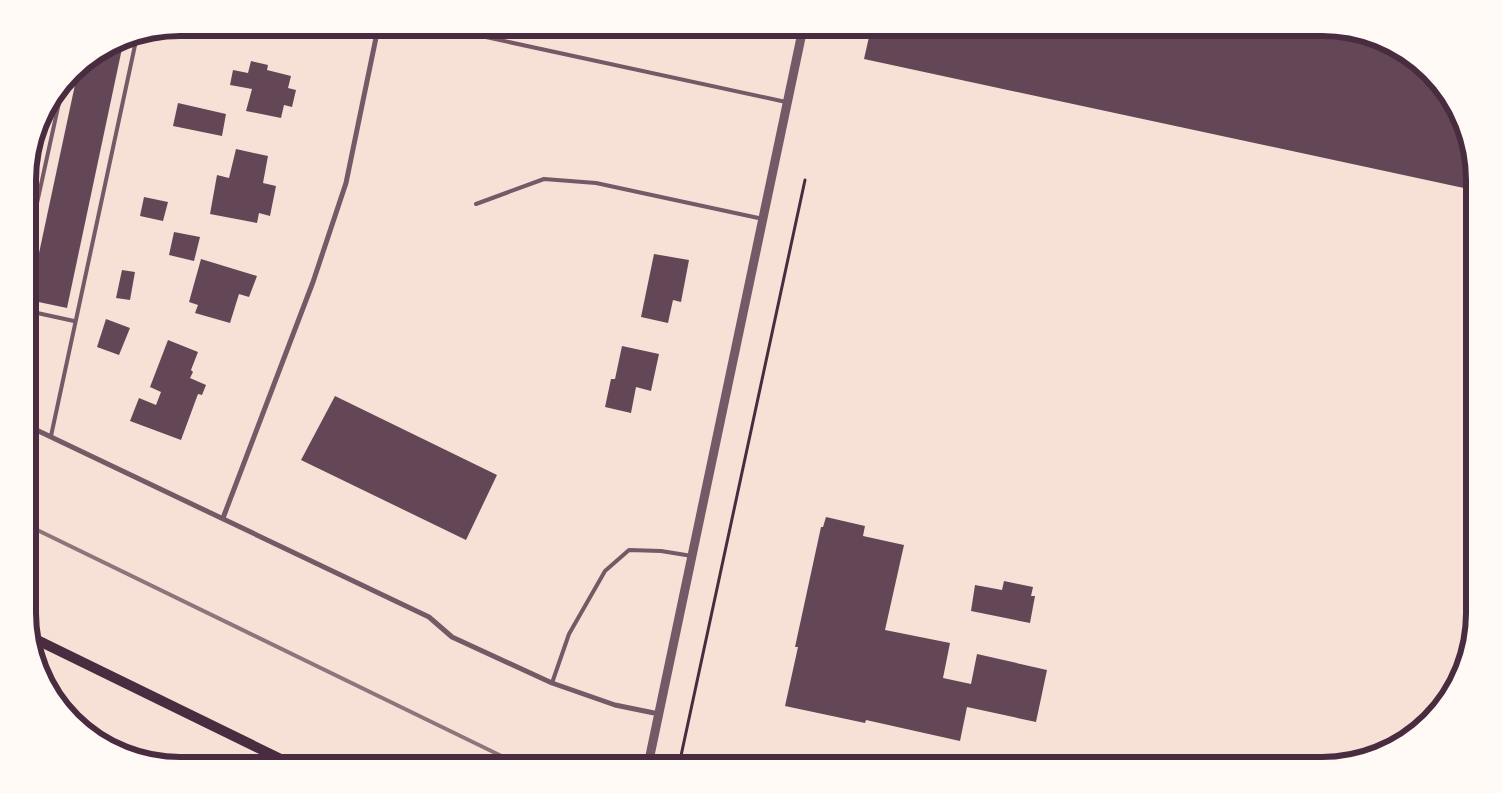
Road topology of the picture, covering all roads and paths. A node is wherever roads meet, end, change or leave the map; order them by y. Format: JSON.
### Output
{"nodes":[{"id":1,"x":376,"y":36,"type":"edge"},
{"id":2,"x":481,"y":36,"type":"edge"},
{"id":3,"x":801,"y":36,"type":"edge"},
{"id":4,"x":135,"y":44,"type":"edge"},
{"id":5,"x":787,"y":102,"type":"junction"},
{"id":6,"x":59,"y":104,"type":"edge"},
{"id":7,"x":805,"y":180,"type":"dead end"},
{"id":8,"x":37,"y":203,"type":"edge"},
{"id":9,"x":476,"y":204,"type":"dead end"},
{"id":10,"x":763,"y":219,"type":"junction"},
{"id":11,"x":37,"y":313,"type":"edge"},
{"id":12,"x":74,"y":321,"type":"junction"},
{"id":13,"x":36,"y":430,"type":"edge"},
{"id":14,"x":51,"y":436,"type":"junction"},
{"id":15,"x":223,"y":518,"type":"junction"},
{"id":16,"x":692,"y":556,"type":"junction"},
{"id":17,"x":39,"y":641,"type":"edge"},
{"id":18,"x":552,"y":683,"type":"junction"},
{"id":19,"x":659,"y":714,"type":"junction"},
{"id":20,"x":275,"y":757,"type":"edge"},
{"id":21,"x":650,"y":757,"type":"edge"},
{"id":22,"x":681,"y":757,"type":"edge"}],
"edges":[{"from":1,"to":15,"type":"street"},
{"from":2,"to":5,"type":"lane"},
{"from":3,"to":5,"type":"street"},
{"from":4,"to":12,"type":"lane"},
{"from":5,"to":10,"type":"street"},
{"from":6,"to":8,"type":"lane"},
{"from":7,"to":22,"type":"path"},
{"from":9,"to":10,"type":"lane"},
{"from":10,"to":16,"type":"street"},
{"from":11,"to":12,"type":"lane"},
{"from":12,"to":14,"type":"lane"},
{"from":13,"to":14,"type":"street"},
{"from":14,"to":15,"type":"street"},
{"from":15,"to":18,"type":"street"},
{"from":16,"to":18,"type":"lane"},
{"from":16,"to":19,"type":"street"},
{"from":17,"to":20,"type":"main road"},
{"from":18,"to":19,"type":"street"},
{"from":19,"to":21,"type":"street"}]}
